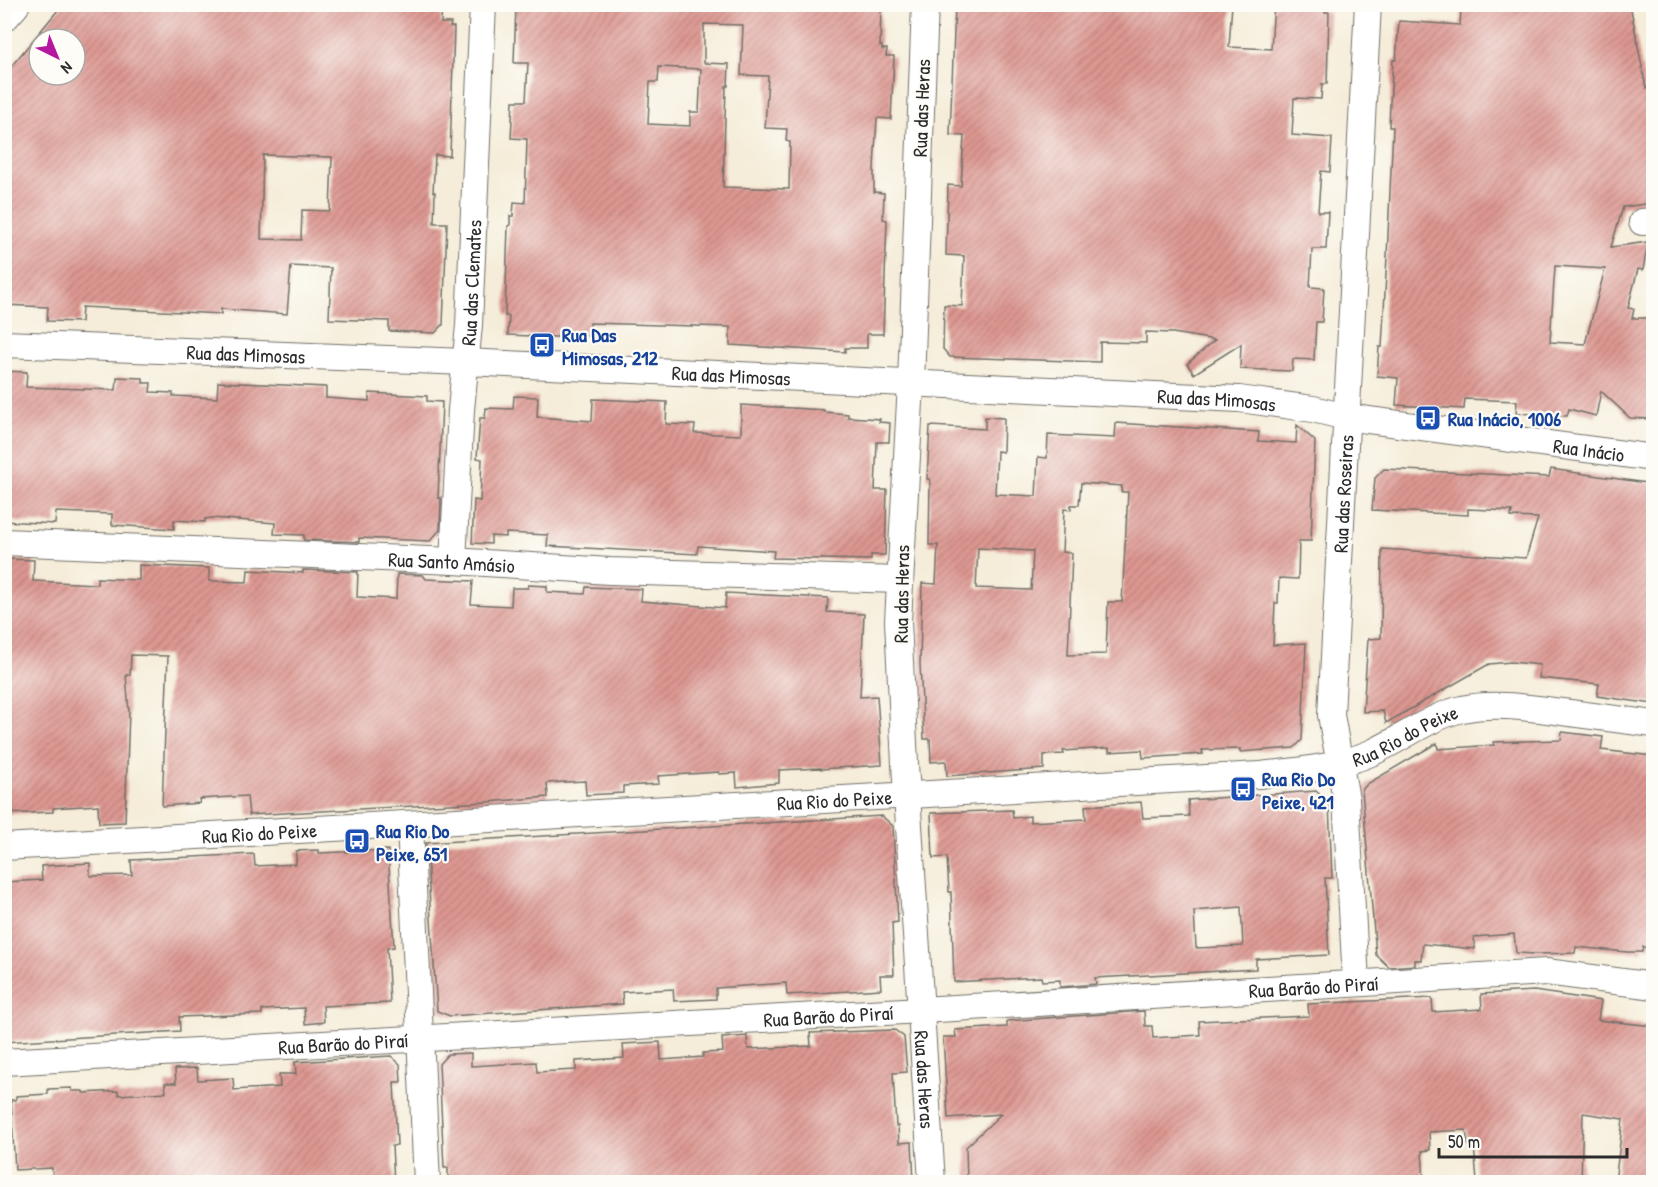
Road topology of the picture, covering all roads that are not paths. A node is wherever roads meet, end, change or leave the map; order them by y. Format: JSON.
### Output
{"nodes":[{"id":1,"x":13,"y":4,"type":"edge"},
{"id":2,"x":483,"y":4,"type":"edge"},
{"id":3,"x":925,"y":4,"type":"edge"},
{"id":4,"x":1368,"y":4,"type":"edge"},
{"id":5,"x":4,"y":14,"type":"edge"},
{"id":6,"x":4,"y":344,"type":"edge"},
{"id":7,"x":466,"y":362,"type":"junction"},
{"id":8,"x":911,"y":383,"type":"junction"},
{"id":9,"x":1346,"y":417,"type":"junction"},
{"id":10,"x":1653,"y":458,"type":"edge"},
{"id":11,"x":4,"y":542,"type":"edge"},
{"id":12,"x":453,"y":561,"type":"junction"},
{"id":13,"x":900,"y":580,"type":"junction"},
{"id":14,"x":1653,"y":724,"type":"edge"},
{"id":15,"x":1339,"y":763,"type":"junction"},
{"id":16,"x":907,"y":794,"type":"junction"},
{"id":17,"x":410,"y":825,"type":"junction"},
{"id":18,"x":4,"y":847,"type":"edge"},
{"id":19,"x":1356,"y":982,"type":"junction"},
{"id":20,"x":1653,"y":986,"type":"edge"},
{"id":21,"x":921,"y":1010,"type":"junction"},
{"id":22,"x":420,"y":1037,"type":"junction"},
{"id":23,"x":4,"y":1062,"type":"edge"},
{"id":24,"x":427,"y":1182,"type":"edge"},
{"id":25,"x":932,"y":1182,"type":"edge"}],
"edges":[{"from":1,"to":5,"type":"main road"},
{"from":2,"to":7,"type":"street","name":"Rua das Clemates"},
{"from":3,"to":8,"type":"street","name":"Rua das Heras"},
{"from":4,"to":9,"type":"street","name":"Rua das Roseiras"},
{"from":6,"to":7,"type":"street","name":"Rua das Mimosas"},
{"from":7,"to":8,"type":"street","name":"Rua das Mimosas"},
{"from":7,"to":12,"type":"street","name":"Rua das Clemates"},
{"from":8,"to":9,"type":"street","name":"Rua das Mimosas"},
{"from":8,"to":13,"type":"street","name":"Rua das Heras"},
{"from":9,"to":10,"type":"street","name":"Rua Inácio"},
{"from":9,"to":15,"type":"street","name":"Rua das Roseiras"},
{"from":11,"to":12,"type":"street","name":"Rua Santo Amásio"},
{"from":12,"to":13,"type":"street","name":"Rua Santo Amásio"},
{"from":13,"to":16,"type":"street","name":"Rua das Heras"},
{"from":14,"to":15,"type":"street","name":"Rua Rio do Peixe"},
{"from":15,"to":16,"type":"street","name":"Rua Rio do Peixe"},
{"from":15,"to":19,"type":"street","name":"Rua das Roseiras"},
{"from":16,"to":17,"type":"street","name":"Rua Rio do Peixe"},
{"from":16,"to":21,"type":"street","name":"Rua das Heras"},
{"from":17,"to":18,"type":"street","name":"Rua Rio do Peixe"},
{"from":17,"to":22,"type":"street"},
{"from":19,"to":20,"type":"street","name":"Rua Barão do Piraí"},
{"from":19,"to":21,"type":"street","name":"Rua Barão do Piraí"},
{"from":21,"to":22,"type":"street","name":"Rua Barão do Piraí"},
{"from":21,"to":25,"type":"street","name":"Rua das Heras"},
{"from":22,"to":23,"type":"street","name":"Rua Barão do Piraí"},
{"from":22,"to":24,"type":"street"}]}
